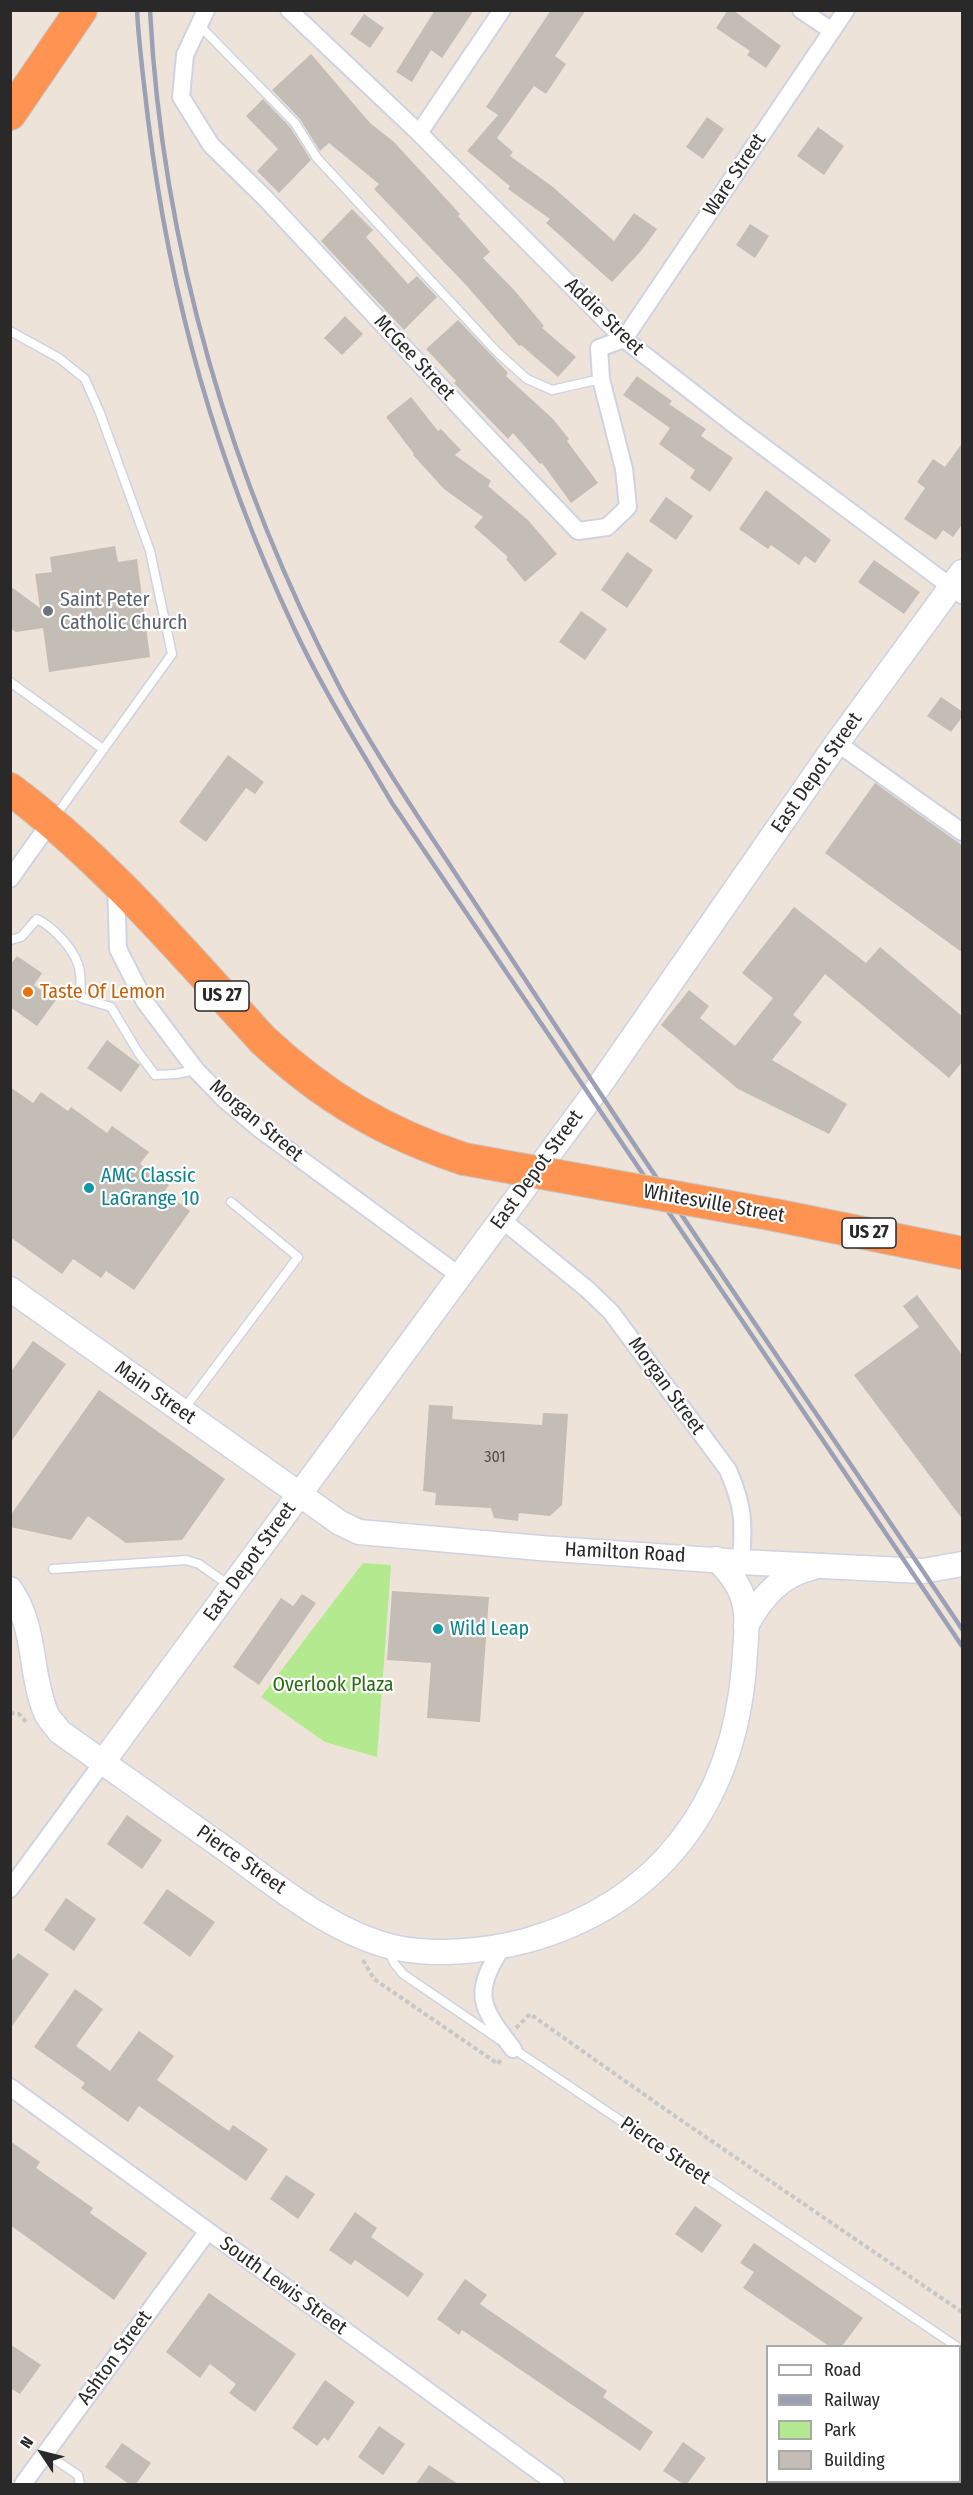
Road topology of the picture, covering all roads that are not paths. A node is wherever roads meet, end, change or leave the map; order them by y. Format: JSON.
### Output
{"nodes":[{"id":1,"x":289,"y":10,"type":"edge"},
{"id":2,"x":502,"y":10,"type":"edge"},
{"id":3,"x":801,"y":10,"type":"edge"},
{"id":4,"x":846,"y":10,"type":"edge"},
{"id":5,"x":203,"y":18,"type":"edge"},
{"id":6,"x":75,"y":20,"type":"edge"},
{"id":7,"x":832,"y":31,"type":"junction"},
{"id":8,"x":10,"y":114,"type":"edge"},
{"id":9,"x":419,"y":132,"type":"junction"},
{"id":10,"x":10,"y":331,"type":"edge"},
{"id":11,"x":624,"y":339,"type":"junction"},
{"id":12,"x":601,"y":379,"type":"junction"},
{"id":13,"x":959,"y":585,"type":"edge"},
{"id":14,"x":10,"y":682,"type":"edge"},
{"id":15,"x":837,"y":743,"type":"junction"},
{"id":16,"x":103,"y":749,"type":"junction"},
{"id":17,"x":10,"y":789,"type":"edge"},
{"id":18,"x":52,"y":820,"type":"junction"},
{"id":19,"x":963,"y":832,"type":"edge"},
{"id":20,"x":10,"y":879,"type":"edge"},
{"id":21,"x":116,"y":881,"type":"junction"},
{"id":22,"x":10,"y":940,"type":"edge"},
{"id":23,"x":196,"y":1070,"type":"junction"},
{"id":24,"x":231,"y":1202,"type":"dead end"},
{"id":25,"x":501,"y":1219,"type":"junction"},
{"id":26,"x":963,"y":1253,"type":"edge"},
{"id":27,"x":460,"y":1275,"type":"junction"},
{"id":28,"x":10,"y":1289,"type":"edge"},
{"id":29,"x":182,"y":1412,"type":"junction"},
{"id":30,"x":299,"y":1495,"type":"junction"},
{"id":31,"x":716,"y":1559,"type":"junction"},
{"id":32,"x":741,"y":1562,"type":"junction"},
{"id":33,"x":963,"y":1564,"type":"edge"},
{"id":34,"x":820,"y":1565,"type":"junction"},
{"id":35,"x":53,"y":1569,"type":"dead end"},
{"id":36,"x":232,"y":1587,"type":"junction"},
{"id":37,"x":10,"y":1589,"type":"edge"},
{"id":38,"x":746,"y":1626,"type":"junction"},
{"id":39,"x":103,"y":1762,"type":"junction"},
{"id":40,"x":10,"y":1889,"type":"edge"},
{"id":41,"x":387,"y":1945,"type":"junction"},
{"id":42,"x":502,"y":1947,"type":"junction"},
{"id":43,"x":513,"y":2049,"type":"junction"},
{"id":44,"x":10,"y":2087,"type":"edge"},
{"id":45,"x":208,"y":2231,"type":"junction"},
{"id":46,"x":953,"y":2345,"type":"edge"},
{"id":47,"x":45,"y":2453,"type":"junction"},
{"id":48,"x":22,"y":2484,"type":"edge"},
{"id":49,"x":80,"y":2484,"type":"edge"},
{"id":50,"x":556,"y":2484,"type":"edge"}],
"edges":[{"from":1,"to":9,"type":"street","name":"Addie Street"},
{"from":2,"to":9,"type":"street"},
{"from":3,"to":7,"type":"street"},
{"from":4,"to":7,"type":"street","name":"Ware Street"},
{"from":5,"to":12,"type":"lane","name":"McGee Street"},
{"from":5,"to":12,"type":"street","name":"McGee Street"},
{"from":6,"to":8,"type":"highway"},
{"from":7,"to":11,"type":"street","name":"Ware Street"},
{"from":9,"to":11,"type":"street","name":"Addie Street"},
{"from":10,"to":16,"type":"lane"},
{"from":11,"to":12,"type":"street","name":"McGee Street"},
{"from":11,"to":13,"type":"street","name":"Addie Street"},
{"from":13,"to":15,"type":"street","name":"East Depot Street"},
{"from":14,"to":16,"type":"lane"},
{"from":15,"to":19,"type":"street"},
{"from":15,"to":25,"type":"street","name":"East Depot Street"},
{"from":16,"to":18,"type":"lane"},
{"from":17,"to":18,"type":"highway","number":"US 27"},
{"from":18,"to":20,"type":"street"},
{"from":18,"to":21,"type":"highway","number":"US 27"},
{"from":21,"to":23,"type":"street","name":"Morgan Street"},
{"from":21,"to":26,"type":"highway","name":"Whitesville Street","number":"US 27","bridge":true},
{"from":22,"to":23,"type":"lane"},
{"from":23,"to":27,"type":"street","name":"Morgan Street"},
{"from":24,"to":29,"type":"lane"},
{"from":25,"to":27,"type":"street","name":"East Depot Street"},
{"from":25,"to":32,"type":"street","name":"Morgan Street"},
{"from":27,"to":30,"type":"street","name":"East Depot Street"},
{"from":28,"to":29,"type":"street","name":"Main Street"},
{"from":29,"to":30,"type":"street","name":"Main Street"},
{"from":30,"to":31,"type":"street","name":"Hamilton Road"},
{"from":30,"to":36,"type":"street","name":"East Depot Street"},
{"from":31,"to":32,"type":"street","name":"Hamilton Road"},
{"from":31,"to":38,"type":"street","name":"Pierce Street"},
{"from":32,"to":34,"type":"street","name":"Hamilton Road"},
{"from":33,"to":34,"type":"street","name":"Hamilton Road"},
{"from":34,"to":38,"type":"street"},
{"from":35,"to":36,"type":"lane"},
{"from":36,"to":39,"type":"street","name":"East Depot Street"},
{"from":37,"to":39,"type":"street","name":"Pierce Street"},
{"from":38,"to":42,"type":"street","name":"Pierce Street"},
{"from":39,"to":40,"type":"street"},
{"from":39,"to":41,"type":"street","name":"Pierce Street"},
{"from":41,"to":42,"type":"street","name":"Pierce Street"},
{"from":41,"to":43,"type":"lane","name":"Pierce Street"},
{"from":42,"to":43,"type":"street"},
{"from":43,"to":46,"type":"lane","name":"Pierce Street"},
{"from":44,"to":45,"type":"street","name":"South Lewis Street"},
{"from":45,"to":47,"type":"street","name":"Ashton Street"},
{"from":45,"to":50,"type":"street","name":"South Lewis Street"},
{"from":47,"to":48,"type":"street","name":"Ashton Street"},
{"from":47,"to":49,"type":"lane"}]}
